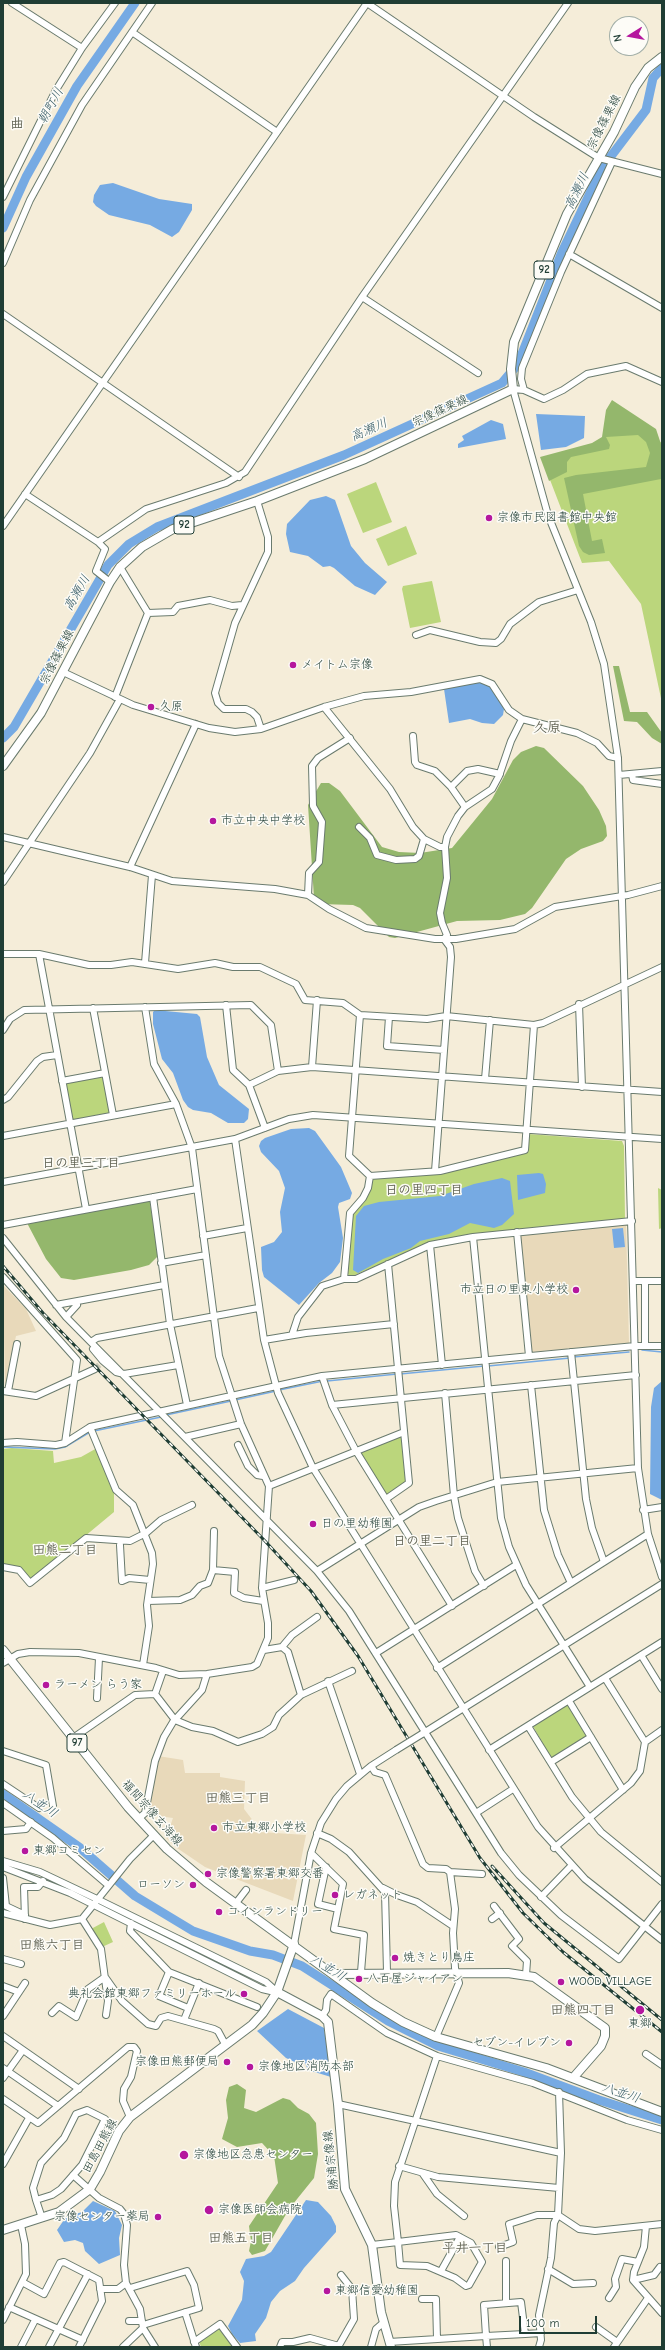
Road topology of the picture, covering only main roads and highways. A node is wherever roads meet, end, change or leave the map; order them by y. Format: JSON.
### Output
{"nodes":[{"id":1,"x":662,"y":57,"type":"edge"},
{"id":2,"x":3,"y":766,"type":"edge"},
{"id":3,"x":3,"y":1650,"type":"edge"},
{"id":4,"x":6,"y":1660,"type":"edge"},
{"id":5,"x":294,"y":1944,"type":"junction"},
{"id":6,"x":334,"y":1974,"type":"junction"},
{"id":7,"x":277,"y":1992,"type":"junction"},
{"id":8,"x":573,"y":2078,"type":"junction"},
{"id":9,"x":662,"y":2112,"type":"edge"},
{"id":10,"x":3,"y":2230,"type":"edge"},
{"id":11,"x":390,"y":2345,"type":"edge"}],
"edges":[{"from":1,"to":2,"type":"main road","name":"宗像篠栗線","number":"92"},
{"from":3,"to":4,"type":"main road","name":"福間宗像玄海線","number":"97"},
{"from":4,"to":5,"type":"main road","name":"福間宗像玄海線","number":"97"},
{"from":5,"to":6,"type":"main road","name":"福間宗像玄海線","number":"97"},
{"from":5,"to":7,"type":"main road","name":"田島田熊線"},
{"from":6,"to":8,"type":"main road","name":"福間宗像玄海線","number":"97"},
{"from":6,"to":8,"type":"main road"},
{"from":7,"to":10,"type":"main road","name":"田島田熊線"},
{"from":7,"to":11,"type":"main road","name":"勝浦宗像線"},
{"from":8,"to":9,"type":"main road","name":"福間宗像玄海線","number":"97"}]}
